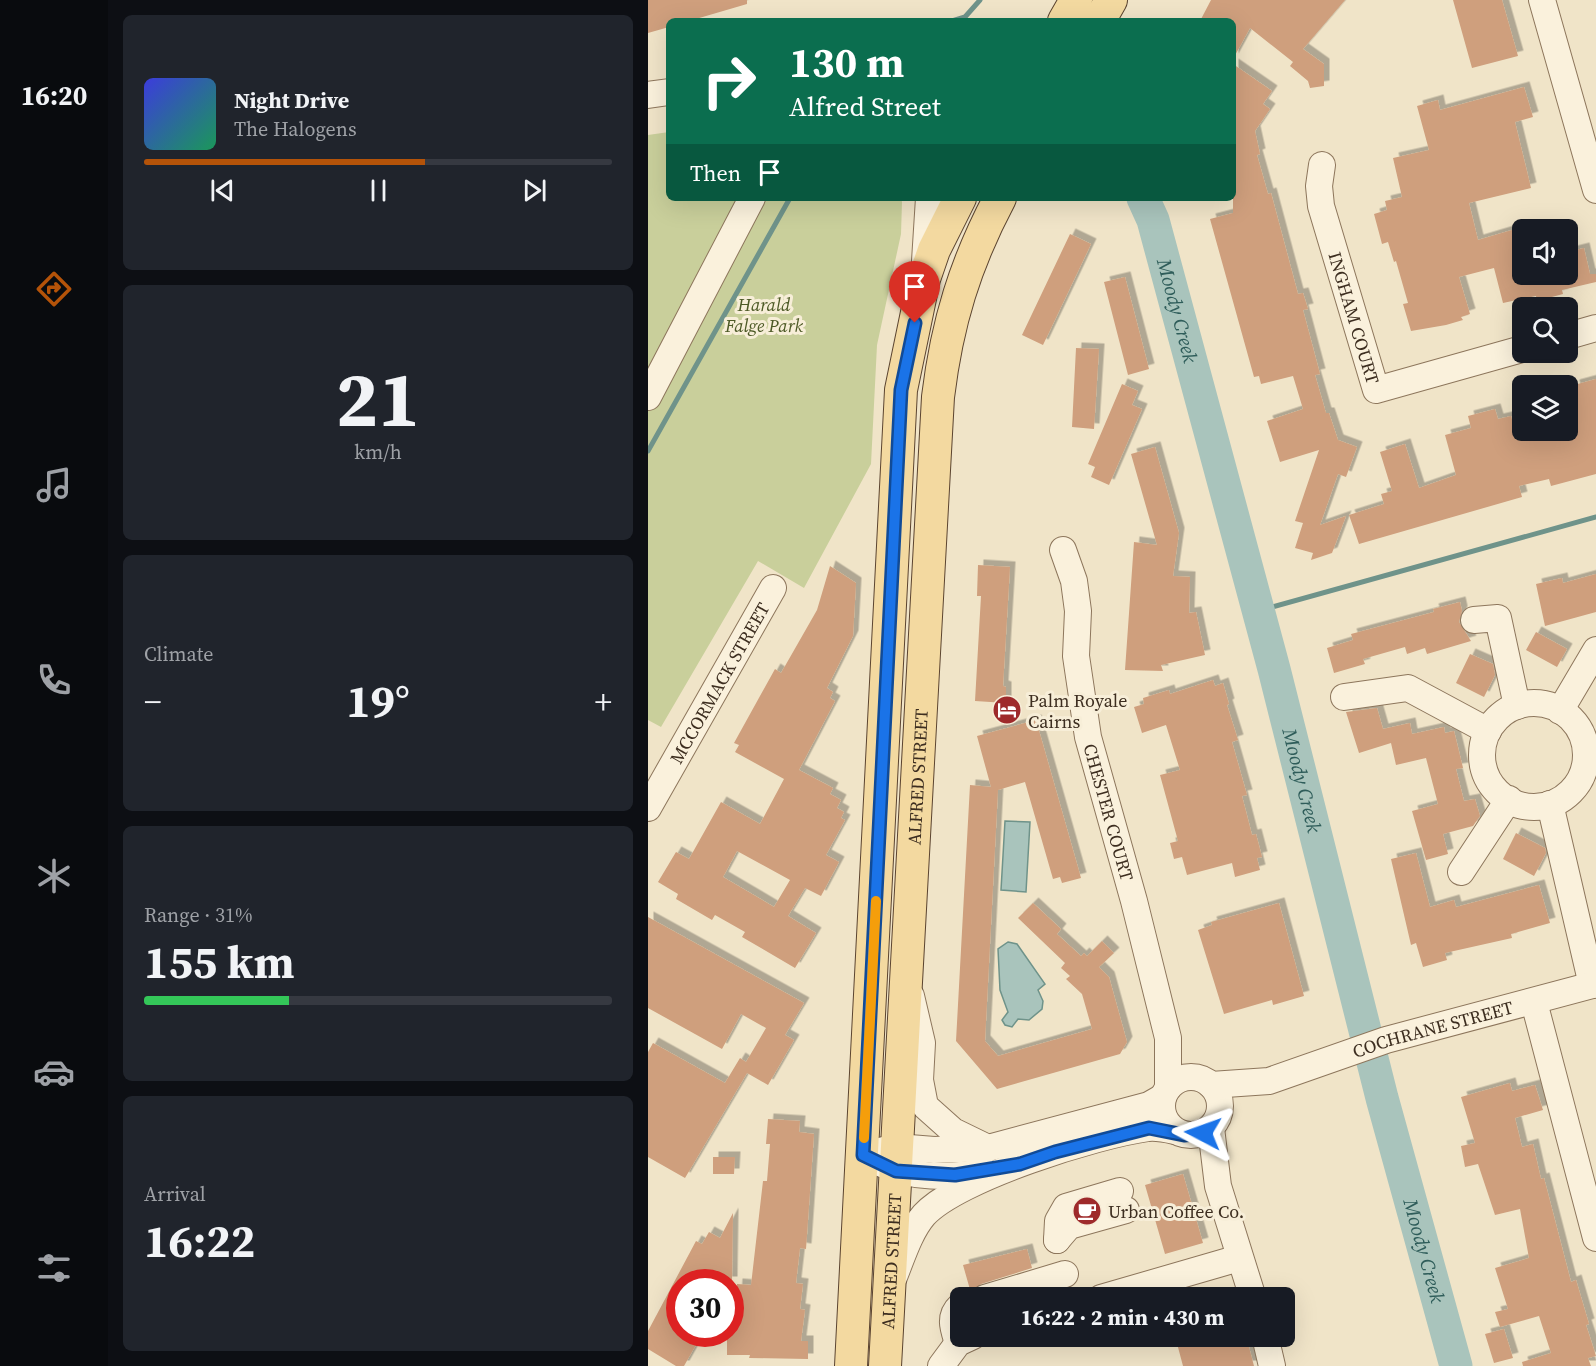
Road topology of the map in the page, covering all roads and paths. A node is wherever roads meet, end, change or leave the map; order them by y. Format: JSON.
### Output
{"nodes":[{"id":1,"x":1076,"y":0,"type":"edge"},
{"id":2,"x":1111,"y":0,"type":"edge"},
{"id":3,"x":1542,"y":0,"type":"edge"},
{"id":4,"x":1066,"y":18,"type":"edge"},
{"id":5,"x":1101,"y":18,"type":"edge"},
{"id":6,"x":666,"y":92,"type":"edge"},
{"id":7,"x":648,"y":95,"type":"edge"},
{"id":8,"x":1322,"y":165,"type":"dead end"},
{"id":9,"x":1596,"y":190,"type":"edge"},
{"id":10,"x":750,"y":201,"type":"edge"},
{"id":11,"x":929,"y":201,"type":"edge"},
{"id":12,"x":958,"y":201,"type":"edge"},
{"id":13,"x":999,"y":201,"type":"edge"},
{"id":14,"x":924,"y":279,"type":"junction"},
{"id":15,"x":1596,"y":328,"type":"edge"},
{"id":16,"x":1578,"y":333,"type":"edge"},
{"id":17,"x":1512,"y":352,"type":"edge"},
{"id":18,"x":648,"y":397,"type":"edge"},
{"id":19,"x":1063,"y":550,"type":"dead end"},
{"id":20,"x":773,"y":588,"type":"dead end"},
{"id":21,"x":1474,"y":620,"type":"dead end"},
{"id":22,"x":1596,"y":650,"type":"edge"},
{"id":23,"x":1344,"y":697,"type":"dead end"},
{"id":24,"x":1517,"y":706,"type":"junction"},
{"id":25,"x":1560,"y":711,"type":"junction"},
{"id":26,"x":1488,"y":731,"type":"junction"},
{"id":27,"x":1587,"y":786,"type":"edge"},
{"id":28,"x":1509,"y":799,"type":"junction"},
{"id":29,"x":1550,"y":804,"type":"junction"},
{"id":30,"x":648,"y":808,"type":"edge"},
{"id":31,"x":1461,"y":872,"type":"dead end"},
{"id":32,"x":908,"y":984,"type":"junction"},
{"id":33,"x":1594,"y":984,"type":"edge"},
{"id":34,"x":1534,"y":1002,"type":"junction"},
{"id":35,"x":1168,"y":1038,"type":"junction"},
{"id":36,"x":1269,"y":1080,"type":"junction"},
{"id":37,"x":1207,"y":1083,"type":"junction"},
{"id":38,"x":1165,"y":1093,"type":"junction"},
{"id":39,"x":1213,"y":1124,"type":"junction"},
{"id":40,"x":1180,"y":1133,"type":"junction"},
{"id":41,"x":988,"y":1148,"type":"junction"},
{"id":42,"x":863,"y":1155,"type":"junction"},
{"id":43,"x":896,"y":1159,"type":"junction"},
{"id":44,"x":1020,"y":1164,"type":"junction"},
{"id":45,"x":1218,"y":1186,"type":"junction"},
{"id":46,"x":1596,"y":1238,"type":"edge"},
{"id":47,"x":1239,"y":1258,"type":"junction"},
{"id":48,"x":1065,"y":1274,"type":"dead end"},
{"id":49,"x":890,"y":1286,"type":"junction"},
{"id":50,"x":1022,"y":1287,"type":"edge"},
{"id":51,"x":1139,"y":1287,"type":"edge"},
{"id":52,"x":1249,"y":1287,"type":"edge"},
{"id":53,"x":1268,"y":1347,"type":"edge"},
{"id":54,"x":852,"y":1366,"type":"edge"},
{"id":55,"x":885,"y":1366,"type":"edge"},
{"id":56,"x":1272,"y":1366,"type":"edge"}],
"edges":[{"from":1,"to":4,"type":"main road"},
{"from":2,"to":5,"type":"main road"},
{"from":3,"to":9,"type":"street"},
{"from":6,"to":7,"type":"street"},
{"from":8,"to":17,"type":"street","name":"INGHAM COURT"},
{"from":10,"to":18,"type":"street"},
{"from":11,"to":14,"type":"street"},
{"from":12,"to":14,"type":"main road","name":"ALFRED STREET"},
{"from":13,"to":32,"type":"main road","name":"ALFRED STREET"},
{"from":14,"to":42,"type":"main road","name":"ALFRED STREET"},
{"from":15,"to":16,"type":"street"},
{"from":19,"to":35,"type":"street","name":"CHESTER COURT"},
{"from":20,"to":30,"type":"street","name":"MCCORMACK STREET"},
{"from":21,"to":24,"type":"street"},
{"from":22,"to":25,"type":"street"},
{"from":23,"to":26,"type":"street"},
{"from":24,"to":25,"type":"street"},
{"from":24,"to":26,"type":"street"},
{"from":25,"to":27,"type":"street"},
{"from":26,"to":28,"type":"street"},
{"from":27,"to":29,"type":"street"},
{"from":28,"to":29,"type":"street"},
{"from":28,"to":31,"type":"street"},
{"from":29,"to":33,"type":"street"},
{"from":32,"to":41,"type":"street"},
{"from":32,"to":43,"type":"main road","name":"ALFRED STREET"},
{"from":33,"to":34,"type":"street","name":"COCHRANE STREET"},
{"from":34,"to":36,"type":"street","name":"COCHRANE STREET"},
{"from":34,"to":46,"type":"street"},
{"from":35,"to":37,"type":"street"},
{"from":35,"to":38,"type":"street"},
{"from":36,"to":37,"type":"street","name":"COCHRANE STREET"},
{"from":36,"to":39,"type":"street","name":"COCHRANE STREET"},
{"from":37,"to":38,"type":"street"},
{"from":37,"to":39,"type":"street"},
{"from":38,"to":40,"type":"street"},
{"from":38,"to":41,"type":"street"},
{"from":39,"to":40,"type":"street"},
{"from":39,"to":45,"type":"street"},
{"from":40,"to":44,"type":"street"},
{"from":40,"to":45,"type":"street"},
{"from":41,"to":43,"type":"street"},
{"from":42,"to":43,"type":"street"},
{"from":42,"to":54,"type":"main road","name":"ALFRED STREET"},
{"from":43,"to":44,"type":"street"},
{"from":43,"to":49,"type":"main road","name":"ALFRED STREET"},
{"from":44,"to":49,"type":"street"},
{"from":45,"to":47,"type":"street"},
{"from":47,"to":51,"type":"street"},
{"from":47,"to":52,"type":"street"},
{"from":48,"to":50,"type":"street"},
{"from":49,"to":55,"type":"main road","name":"ALFRED STREET"},
{"from":53,"to":56,"type":"street"}]}
